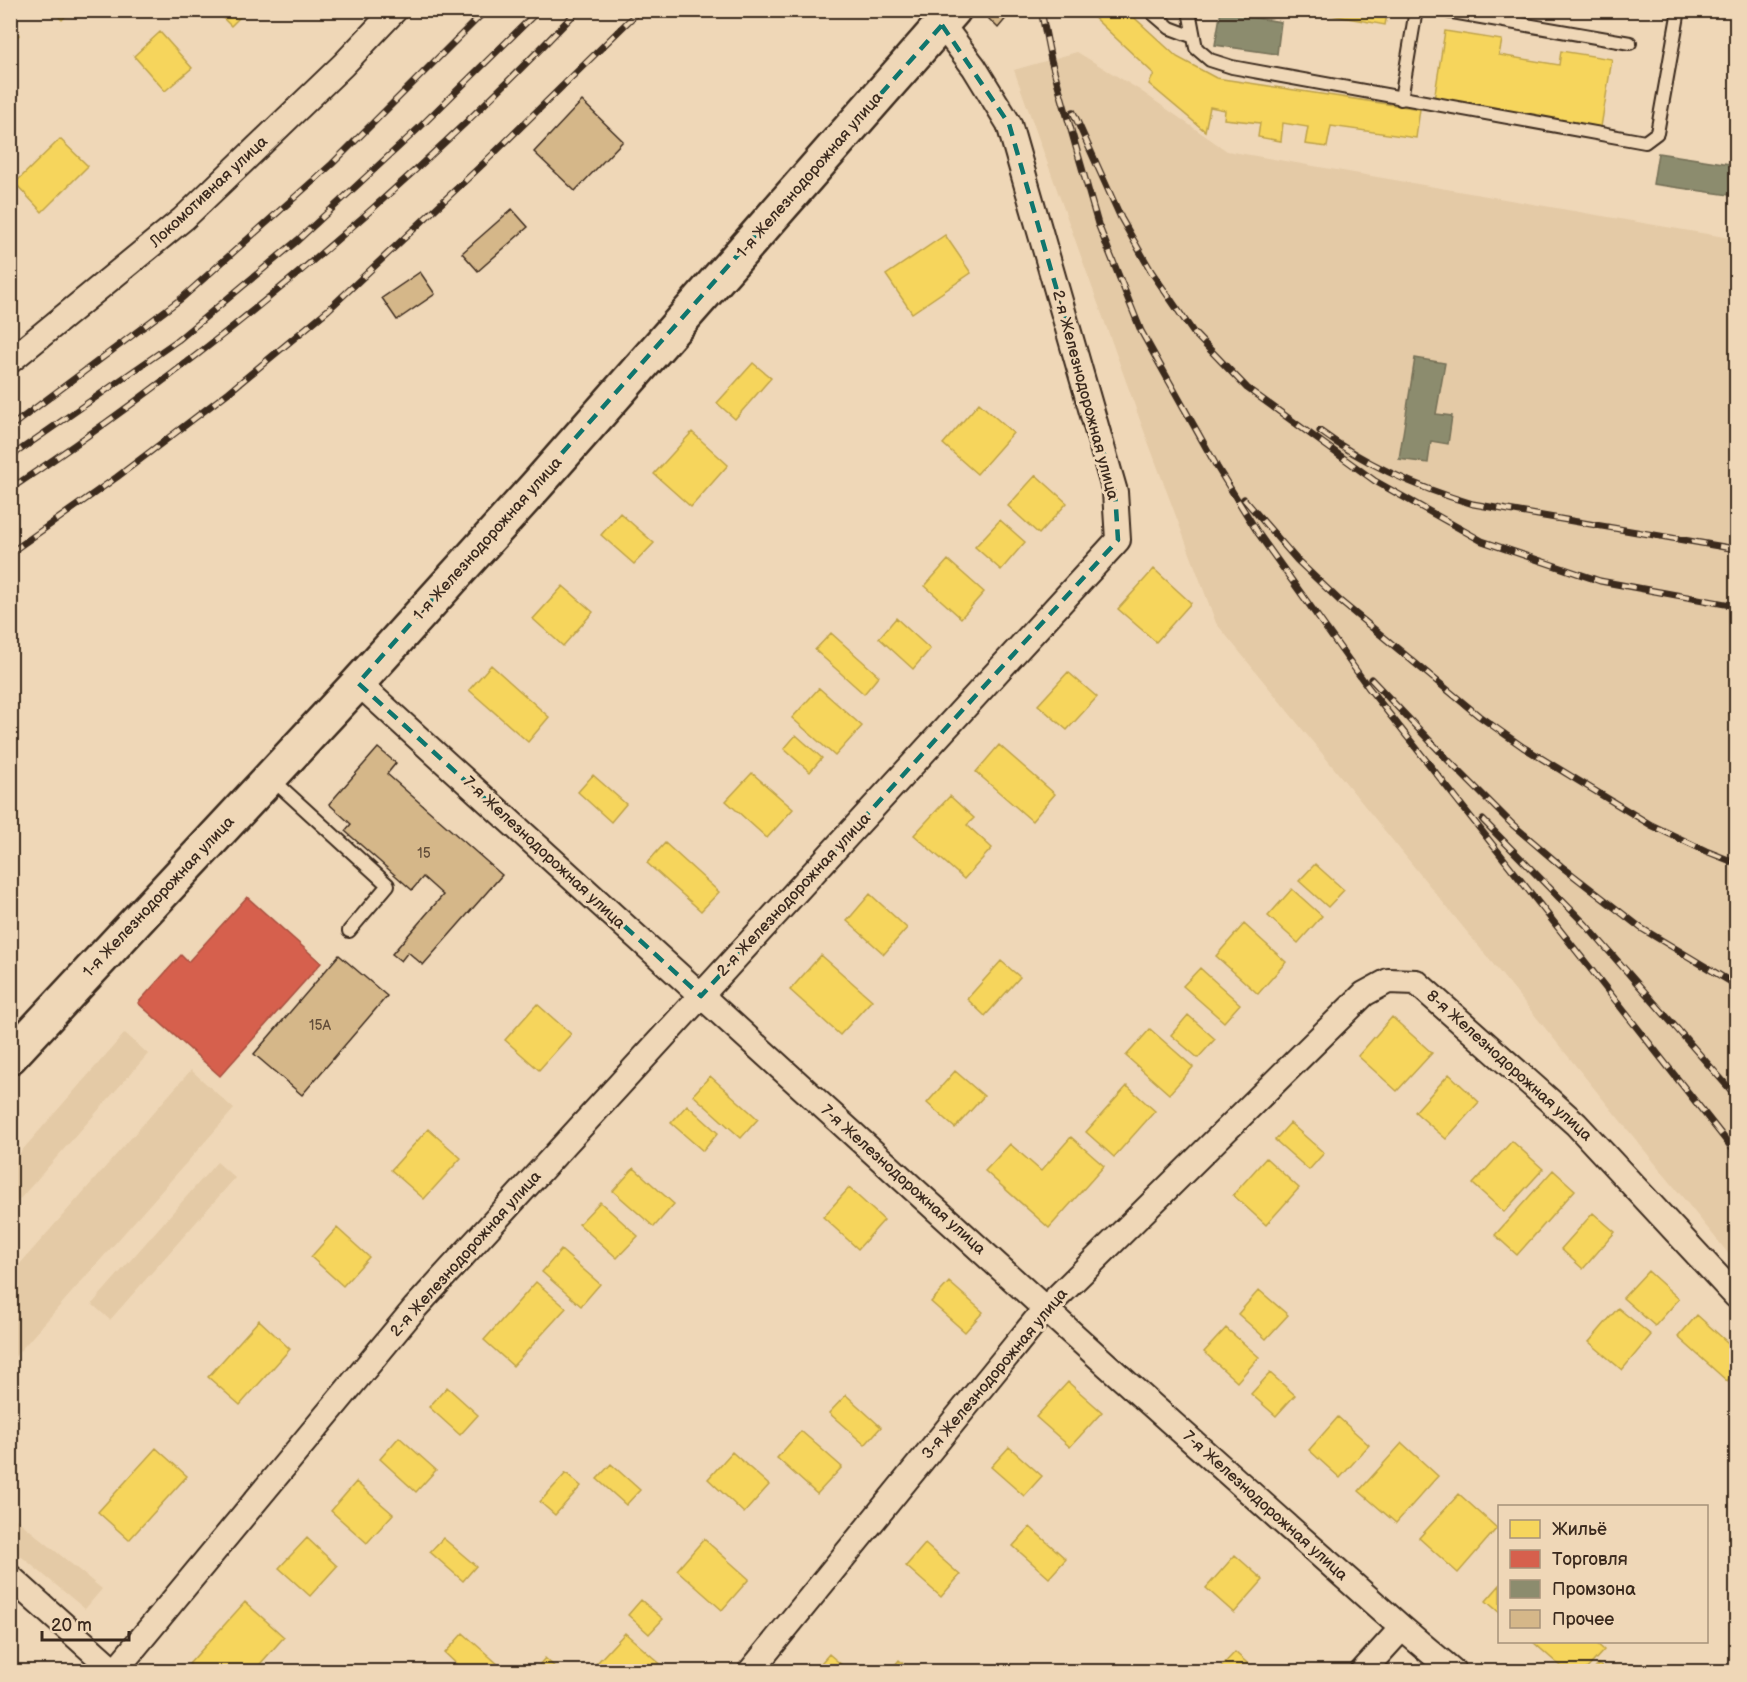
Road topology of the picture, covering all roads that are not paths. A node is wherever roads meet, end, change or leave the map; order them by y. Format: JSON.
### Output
{"nodes":[{"id":1,"x":395,"y":10,"type":"edge"},
{"id":2,"x":1149,"y":10,"type":"edge"},
{"id":3,"x":1191,"y":10,"type":"edge"},
{"id":4,"x":1416,"y":10,"type":"edge"},
{"id":5,"x":1441,"y":10,"type":"edge"},
{"id":6,"x":1679,"y":10,"type":"edge"},
{"id":7,"x":948,"y":18,"type":"edge"},
{"id":8,"x":1194,"y":37,"type":"junction"},
{"id":9,"x":1630,"y":43,"type":"dead end"},
{"id":10,"x":1401,"y":99,"type":"junction"},
{"id":11,"x":10,"y":361,"type":"edge"},
{"id":12,"x":358,"y":683,"type":"junction"},
{"id":13,"x":270,"y":777,"type":"junction"},
{"id":14,"x":349,"y":931,"type":"dead end"},
{"id":15,"x":1364,"y":994,"type":"joint"},
{"id":16,"x":700,"y":996,"type":"junction"},
{"id":17,"x":10,"y":1057,"type":"edge"},
{"id":18,"x":1737,"y":1296,"type":"edge"},
{"id":19,"x":1046,"y":1309,"type":"junction"},
{"id":20,"x":10,"y":1577,"type":"edge"},
{"id":21,"x":1402,"y":1628,"type":"junction"},
{"id":22,"x":115,"y":1671,"type":"edge"},
{"id":23,"x":750,"y":1671,"type":"edge"},
{"id":24,"x":1362,"y":1671,"type":"edge"},
{"id":25,"x":1454,"y":1671,"type":"edge"}],
"edges":[{"from":1,"to":11,"type":"street","name":"Локомотивная улица"},
{"from":2,"to":8,"type":"lane"},
{"from":3,"to":8,"type":"lane"},
{"from":4,"to":10,"type":"lane"},
{"from":5,"to":9,"type":"lane"},
{"from":6,"to":10,"type":"lane"},
{"from":7,"to":12,"type":"main road","name":"1-я Железнодорожная улица"},
{"from":7,"to":16,"type":"street","name":"2-я Железнодорожная улица"},
{"from":8,"to":10,"type":"lane"},
{"from":12,"to":13,"type":"main road","name":"1-я Железнодорожная улица"},
{"from":12,"to":16,"type":"street","name":"7-я Железнодорожная улица"},
{"from":13,"to":14,"type":"lane"},
{"from":13,"to":17,"type":"main road","name":"1-я Железнодорожная улица"},
{"from":15,"to":18,"type":"street","name":"8-я Железнодорожная улица"},
{"from":15,"to":19,"type":"street","name":"3-я Железнодорожная улица"},
{"from":16,"to":19,"type":"street","name":"7-я Железнодорожная улица"},
{"from":16,"to":22,"type":"street","name":"2-я Железнодорожная улица"},
{"from":19,"to":21,"type":"street","name":"7-я Железнодорожная улица"},
{"from":19,"to":23,"type":"street","name":"3-я Железнодорожная улица"},
{"from":20,"to":22,"type":"street"},
{"from":21,"to":24,"type":"street"},
{"from":21,"to":25,"type":"street","name":"7-я Железнодорожная улица"}]}
